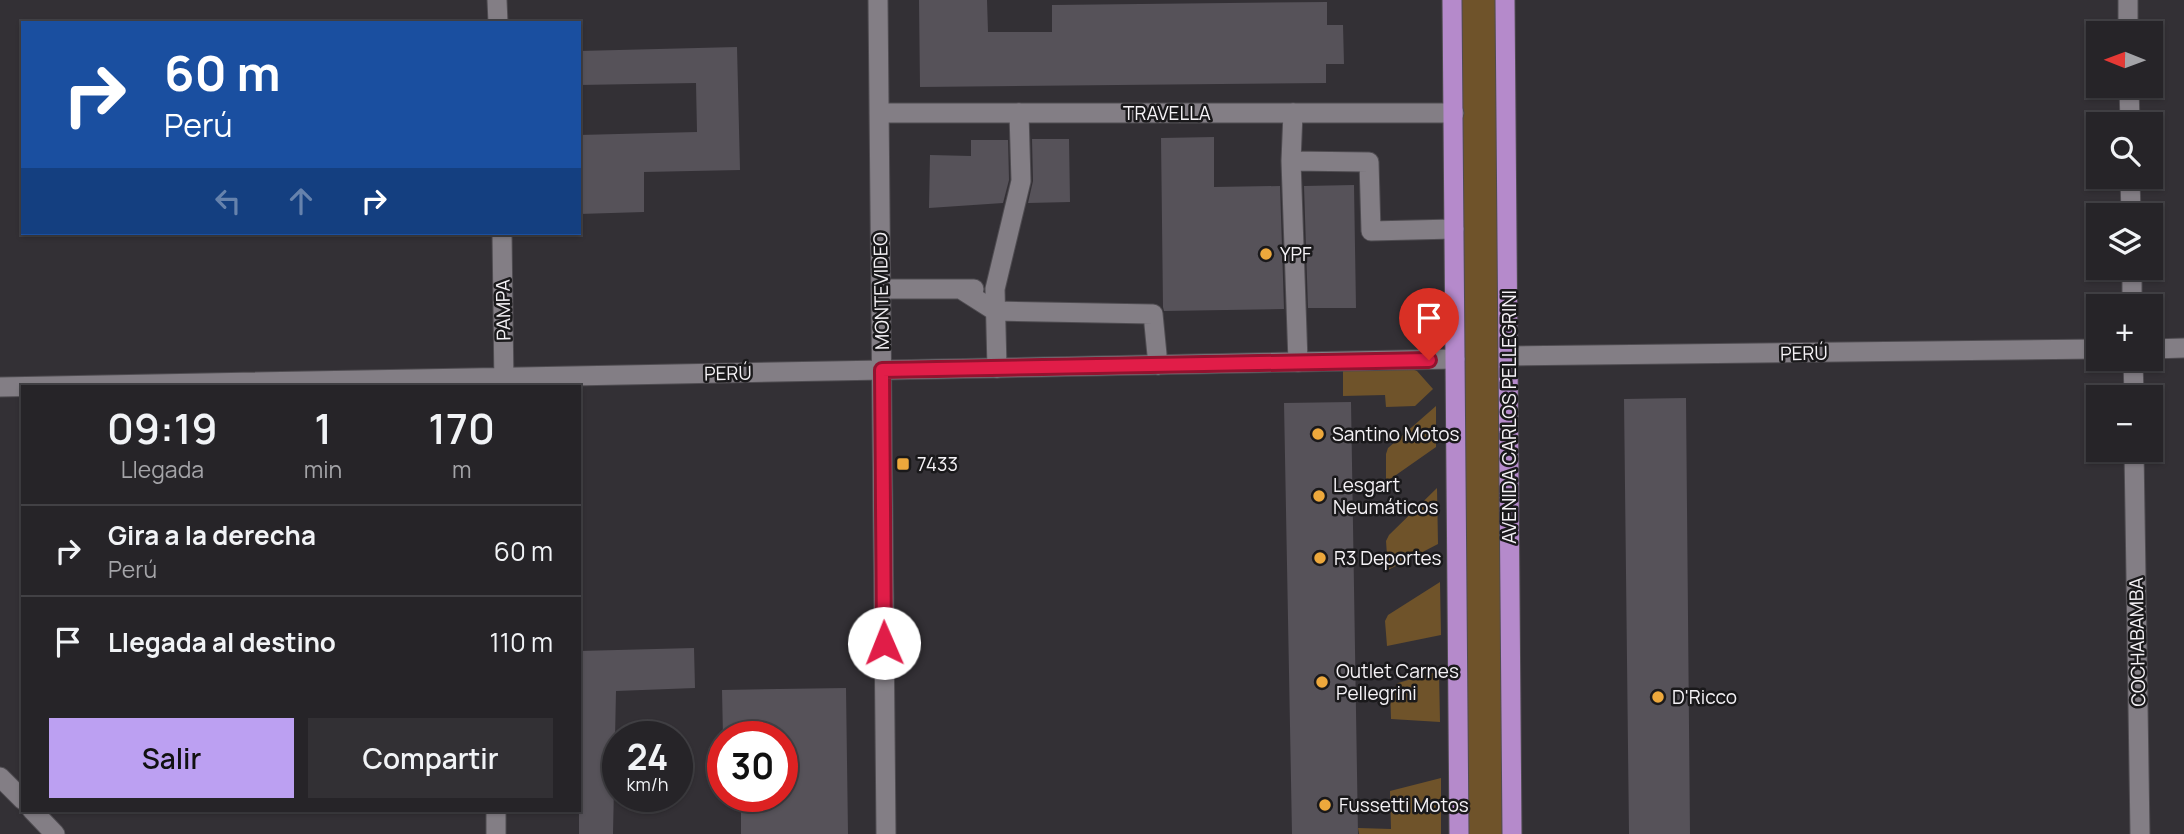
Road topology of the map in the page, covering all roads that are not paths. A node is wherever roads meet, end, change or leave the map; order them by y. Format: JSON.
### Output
{"nodes":[{"id":1,"x":498,"y":0,"type":"edge"},
{"id":2,"x":878,"y":0,"type":"edge"},
{"id":3,"x":1452,"y":0,"type":"edge"},
{"id":4,"x":1505,"y":0,"type":"edge"},
{"id":5,"x":2128,"y":0,"type":"edge"},
{"id":6,"x":498,"y":21,"type":"edge"},
{"id":7,"x":2128,"y":21,"type":"edge"},
{"id":8,"x":880,"y":113,"type":"junction"},
{"id":9,"x":1019,"y":113,"type":"junction"},
{"id":10,"x":1293,"y":113,"type":"junction"},
{"id":11,"x":1454,"y":113,"type":"junction"},
{"id":12,"x":1291,"y":161,"type":"junction"},
{"id":13,"x":1454,"y":229,"type":"junction"},
{"id":14,"x":502,"y":235,"type":"edge"},
{"id":15,"x":881,"y":289,"type":"junction"},
{"id":16,"x":962,"y":289,"type":"junction"},
{"id":17,"x":995,"y":289,"type":"junction"},
{"id":18,"x":995,"y":311,"type":"junction"},
{"id":19,"x":2184,"y":348,"type":"edge"},
{"id":20,"x":2086,"y":349,"type":"edge"},
{"id":21,"x":2163,"y":349,"type":"edge"},
{"id":22,"x":1509,"y":356,"type":"junction"},
{"id":23,"x":1455,"y":359,"type":"junction"},
{"id":24,"x":1298,"y":362,"type":"junction"},
{"id":25,"x":1158,"y":365,"type":"junction"},
{"id":26,"x":997,"y":368,"type":"junction"},
{"id":27,"x":882,"y":370,"type":"junction"},
{"id":28,"x":504,"y":382,"type":"edge"},
{"id":29,"x":202,"y":385,"type":"edge"},
{"id":30,"x":0,"y":387,"type":"edge"},
{"id":31,"x":21,"y":387,"type":"edge"},
{"id":32,"x":2134,"y":462,"type":"edge"},
{"id":33,"x":0,"y":777,"type":"edge"},
{"id":34,"x":21,"y":798,"type":"edge"},
{"id":35,"x":34,"y":812,"type":"edge"},
{"id":36,"x":496,"y":812,"type":"edge"},
{"id":37,"x":55,"y":834,"type":"edge"},
{"id":38,"x":496,"y":834,"type":"edge"},
{"id":39,"x":886,"y":834,"type":"edge"},
{"id":40,"x":1459,"y":834,"type":"edge"},
{"id":41,"x":1512,"y":834,"type":"edge"},
{"id":42,"x":2140,"y":834,"type":"edge"}],
"edges":[{"from":1,"to":6,"type":"street"},
{"from":2,"to":8,"type":"street","name":"MONTEVIDEO"},
{"from":3,"to":11,"type":"main road"},
{"from":4,"to":22,"type":"main road","name":"AVENIDA CARLOS PELLEGRINI"},
{"from":5,"to":7,"type":"street"},
{"from":8,"to":9,"type":"street","name":"TRAVELLA"},
{"from":8,"to":15,"type":"street","name":"MONTEVIDEO"},
{"from":9,"to":10,"type":"street","name":"TRAVELLA"},
{"from":9,"to":17,"type":"street"},
{"from":10,"to":11,"type":"street","name":"TRAVELLA"},
{"from":10,"to":12,"type":"street"},
{"from":11,"to":13,"type":"main road"},
{"from":12,"to":13,"type":"street"},
{"from":12,"to":24,"type":"street"},
{"from":13,"to":23,"type":"main road"},
{"from":14,"to":28,"type":"street","name":"PAMPA"},
{"from":15,"to":16,"type":"street"},
{"from":15,"to":27,"type":"street","name":"MONTEVIDEO"},
{"from":16,"to":17,"type":"street"},
{"from":16,"to":18,"type":"street"},
{"from":17,"to":18,"type":"street"},
{"from":18,"to":25,"type":"street"},
{"from":18,"to":26,"type":"street"},
{"from":19,"to":21,"type":"street"},
{"from":20,"to":22,"type":"street","name":"PERÚ"},
{"from":22,"to":41,"type":"main road","name":"AVENIDA CARLOS PELLEGRINI"},
{"from":23,"to":24,"type":"street","name":"PERÚ"},
{"from":23,"to":40,"type":"main road"},
{"from":24,"to":25,"type":"street","name":"PERÚ"},
{"from":25,"to":26,"type":"street","name":"PERÚ"},
{"from":26,"to":27,"type":"street","name":"PERÚ"},
{"from":27,"to":28,"type":"street","name":"PERÚ"},
{"from":27,"to":39,"type":"street","name":"MONTEVIDEO"},
{"from":28,"to":29,"type":"street","name":"PERÚ"},
{"from":30,"to":31,"type":"street","name":"PERÚ"},
{"from":32,"to":42,"type":"street","name":"COCHABAMBA"},
{"from":33,"to":34,"type":"street"},
{"from":35,"to":37,"type":"street"},
{"from":36,"to":38,"type":"street"}]}
